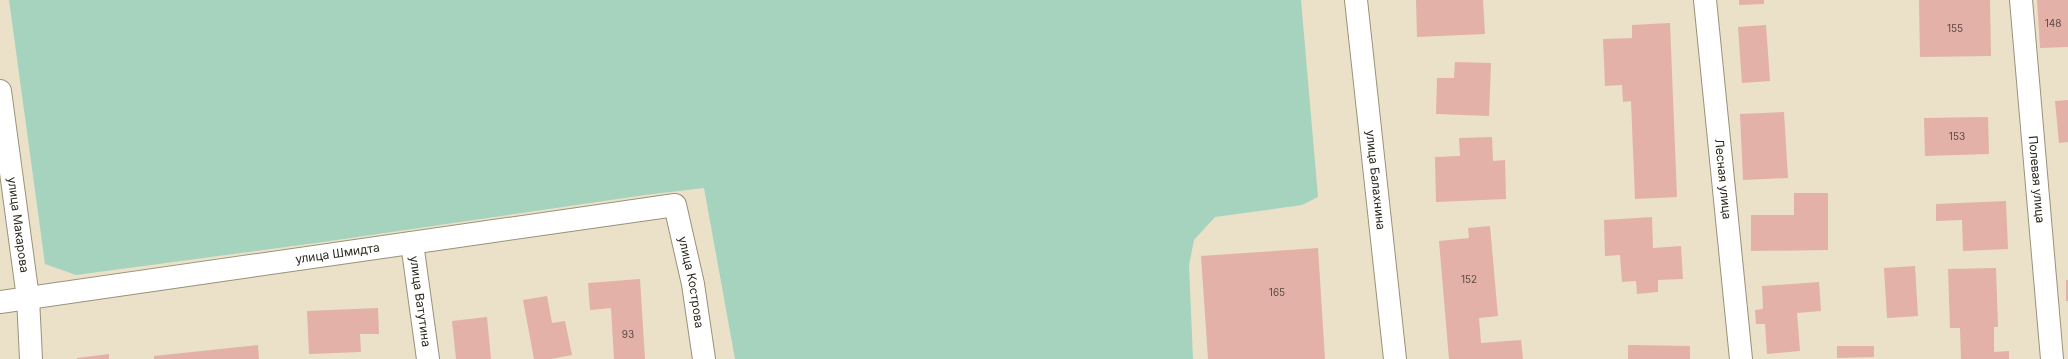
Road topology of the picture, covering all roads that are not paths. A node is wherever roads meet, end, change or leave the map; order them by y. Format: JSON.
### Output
{"nodes":[{"id":1,"x":1356,"y":0,"type":"edge"},
{"id":2,"x":1705,"y":0,"type":"edge"},
{"id":3,"x":2021,"y":0,"type":"edge"},
{"id":4,"x":0,"y":91,"type":"edge"},
{"id":5,"x":675,"y":205,"type":"joint"},
{"id":6,"x":412,"y":243,"type":"junction"},
{"id":7,"x":28,"y":298,"type":"junction"},
{"id":8,"x":0,"y":302,"type":"edge"},
{"id":9,"x":31,"y":359,"type":"edge"},
{"id":10,"x":428,"y":359,"type":"edge"},
{"id":11,"x":704,"y":359,"type":"edge"},
{"id":12,"x":1395,"y":359,"type":"edge"},
{"id":13,"x":1740,"y":359,"type":"edge"},
{"id":14,"x":2052,"y":359,"type":"edge"}],
"edges":[{"from":1,"to":12,"type":"street","name":"улица Балахнина"},
{"from":2,"to":13,"type":"street","name":"Лесная улица"},
{"from":3,"to":14,"type":"street","name":"Полевая улица"},
{"from":4,"to":7,"type":"street","name":"улица Макарова"},
{"from":5,"to":6,"type":"street","name":"улица Шмидта"},
{"from":5,"to":11,"type":"street","name":"улица Кострова"},
{"from":6,"to":7,"type":"street","name":"улица Шмидта"},
{"from":6,"to":10,"type":"street","name":"улица Ватутина"},
{"from":7,"to":8,"type":"street","name":"улица Шмидта"},
{"from":7,"to":9,"type":"street","name":"улица Макарова"}]}
